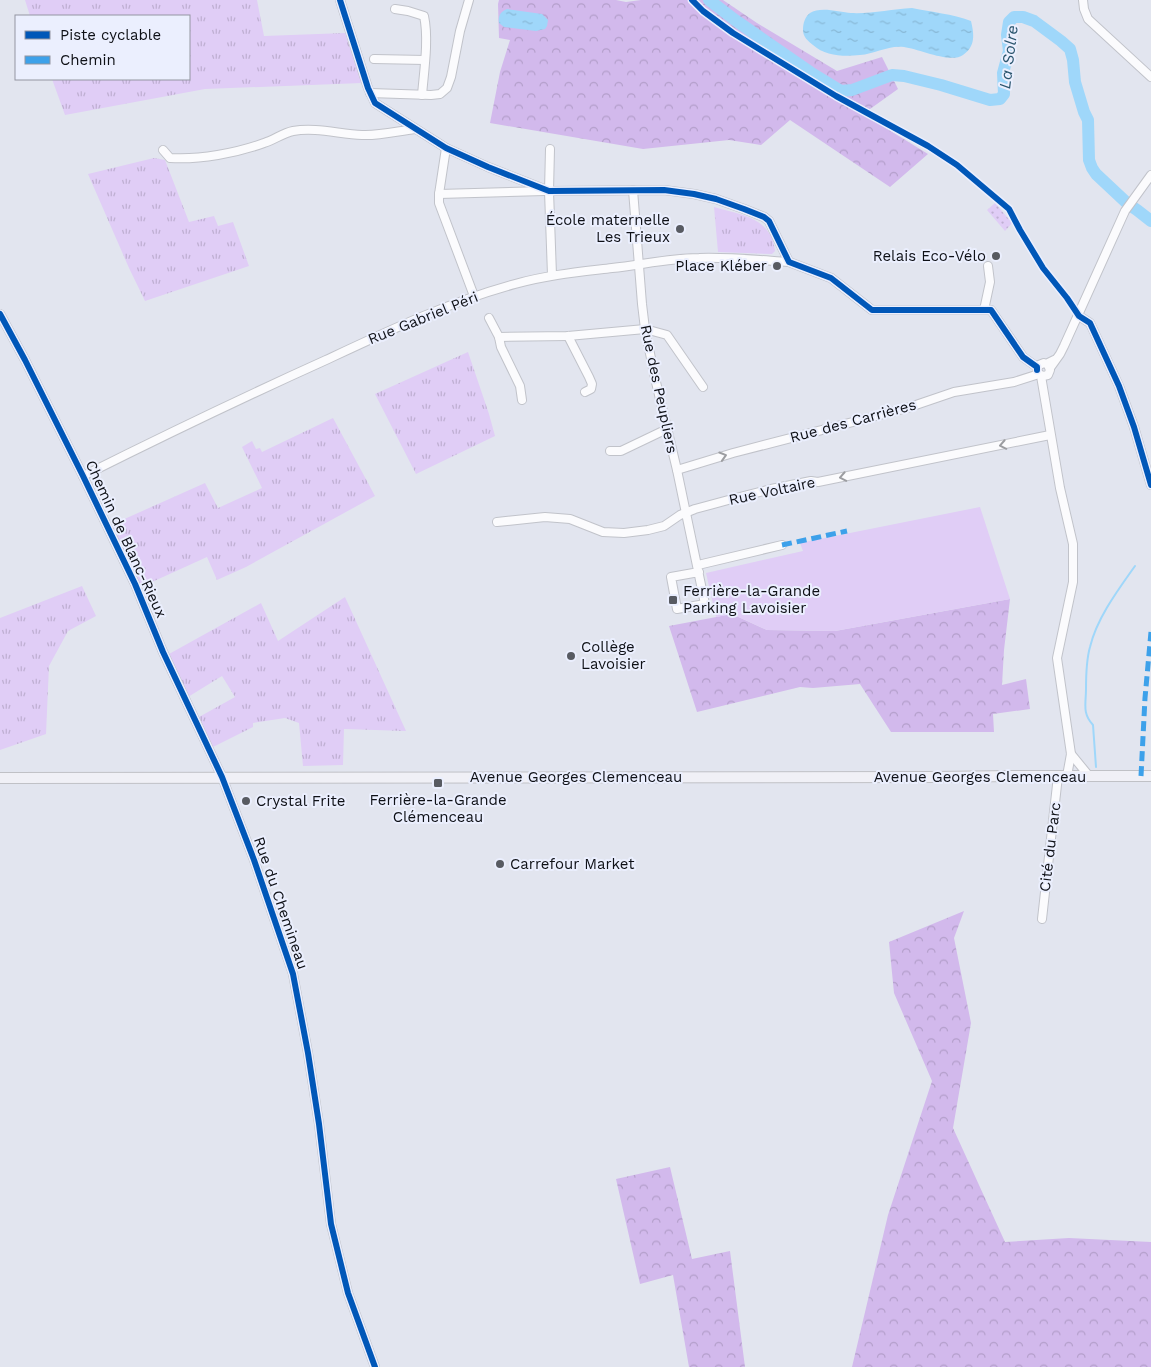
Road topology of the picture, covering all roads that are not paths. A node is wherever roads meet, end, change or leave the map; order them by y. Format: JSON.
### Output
{"nodes":[{"id":1,"x":340,"y":0,"type":"edge"},
{"id":2,"x":469,"y":0,"type":"edge"},
{"id":3,"x":1083,"y":0,"type":"edge"},
{"id":4,"x":395,"y":9,"type":"dead end"},
{"id":5,"x":374,"y":59,"type":"dead end"},
{"id":6,"x":425,"y":60,"type":"junction"},
{"id":7,"x":1151,"y":77,"type":"edge"},
{"id":8,"x":370,"y":93,"type":"junction"},
{"id":9,"x":422,"y":95,"type":"junction"},
{"id":10,"x":415,"y":129,"type":"junction"},
{"id":11,"x":446,"y":148,"type":"junction"},
{"id":12,"x":550,"y":149,"type":"dead end"},
{"id":13,"x":163,"y":150,"type":"dead end"},
{"id":14,"x":1151,"y":174,"type":"edge"},
{"id":15,"x":633,"y":190,"type":"junction"},
{"id":16,"x":549,"y":191,"type":"junction"},
{"id":17,"x":439,"y":194,"type":"junction"},
{"id":18,"x":789,"y":262,"type":"junction"},
{"id":19,"x":639,"y":264,"type":"junction"},
{"id":20,"x":988,"y":266,"type":"dead end"},
{"id":21,"x":552,"y":275,"type":"junction"},
{"id":22,"x":474,"y":296,"type":"junction"},
{"id":23,"x":988,"y":310,"type":"junction"},
{"id":24,"x":0,"y":314,"type":"edge"},
{"id":25,"x":1079,"y":316,"type":"junction"},
{"id":26,"x":489,"y":318,"type":"dead end"},
{"id":27,"x":645,"y":329,"type":"junction"},
{"id":28,"x":568,"y":336,"type":"junction"},
{"id":29,"x":499,"y":337,"type":"junction"},
{"id":30,"x":1042,"y":370,"type":"junction"},
{"id":31,"x":703,"y":387,"type":"dead end"},
{"id":32,"x":585,"y":392,"type":"dead end"},
{"id":33,"x":522,"y":400,"type":"dead end"},
{"id":34,"x":667,"y":429,"type":"junction"},
{"id":35,"x":1050,"y":435,"type":"junction"},
{"id":36,"x":610,"y":451,"type":"dead end"},
{"id":37,"x":677,"y":470,"type":"junction"},
{"id":38,"x":83,"y":476,"type":"junction"},
{"id":39,"x":1151,"y":485,"type":"edge"},
{"id":40,"x":686,"y":513,"type":"junction"},
{"id":41,"x":497,"y":522,"type":"dead end"},
{"id":42,"x":782,"y":545,"type":"dead end"},
{"id":43,"x":698,"y":569,"type":"junction"},
{"id":44,"x":1071,"y":754,"type":"junction"},
{"id":45,"x":1063,"y":776,"type":"junction"},
{"id":46,"x":1089,"y":776,"type":"junction"},
{"id":47,"x":1151,"y":776,"type":"edge"},
{"id":48,"x":222,"y":777,"type":"junction"},
{"id":49,"x":0,"y":778,"type":"edge"},
{"id":50,"x":1042,"y":919,"type":"dead end"},
{"id":51,"x":375,"y":1367,"type":"edge"}],
"edges":[{"from":1,"to":8,"type":"street"},
{"from":2,"to":9,"type":"street"},
{"from":3,"to":7,"type":"street"},
{"from":4,"to":6,"type":"street"},
{"from":5,"to":6,"type":"street"},
{"from":6,"to":9,"type":"street"},
{"from":8,"to":9,"type":"street"},
{"from":8,"to":10,"type":"street"},
{"from":10,"to":11,"type":"street"},
{"from":10,"to":13,"type":"street"},
{"from":11,"to":16,"type":"street"},
{"from":11,"to":17,"type":"street"},
{"from":12,"to":16,"type":"street"},
{"from":14,"to":25,"type":"street","name":"Rue des Carrières"},
{"from":15,"to":16,"type":"street"},
{"from":15,"to":18,"type":"street"},
{"from":15,"to":19,"type":"street","name":"Rue des Peupliers"},
{"from":16,"to":17,"type":"street"},
{"from":16,"to":21,"type":"street"},
{"from":17,"to":22,"type":"street"},
{"from":18,"to":19,"type":"street","name":"Rue Gabriel Péri"},
{"from":18,"to":23,"type":"street","name":"Rue Gabriel Péri"},
{"from":19,"to":21,"type":"street","name":"Rue Gabriel Péri"},
{"from":19,"to":27,"type":"street","name":"Rue des Peupliers"},
{"from":20,"to":23,"type":"street"},
{"from":21,"to":22,"type":"street","name":"Rue Gabriel Péri"},
{"from":22,"to":38,"type":"street","name":"Rue Gabriel Péri"},
{"from":23,"to":30,"type":"street"},
{"from":24,"to":38,"type":"street","name":"Chemin de Blanc-Rieux"},
{"from":25,"to":30,"type":"street","name":"Rue des Carrières"},
{"from":25,"to":39,"type":"street"},
{"from":26,"to":29,"type":"street"},
{"from":27,"to":28,"type":"street"},
{"from":27,"to":31,"type":"street"},
{"from":27,"to":34,"type":"street","name":"Rue des Peupliers"},
{"from":28,"to":29,"type":"street"},
{"from":28,"to":32,"type":"street"},
{"from":29,"to":33,"type":"street"},
{"from":30,"to":35,"type":"street"},
{"from":37,"to":30,"type":"street","name":"Rue des Carrières","one_way":true},
{"from":34,"to":36,"type":"street"},
{"from":34,"to":37,"type":"street","name":"Rue des Peupliers"},
{"from":35,"to":40,"type":"street","name":"Rue Voltaire","one_way":true},
{"from":35,"to":44,"type":"street"},
{"from":37,"to":40,"type":"street","name":"Rue des Peupliers"},
{"from":38,"to":48,"type":"street","name":"Chemin de Blanc-Rieux"},
{"from":40,"to":41,"type":"street","name":"Rue Voltaire"},
{"from":40,"to":43,"type":"street","name":"Rue des Peupliers"},
{"from":42,"to":43,"type":"street"},
{"from":43,"to":43,"type":"street","name":"Rue des Peupliers"},
{"from":44,"to":45,"type":"street","name":"Cité du Parc"},
{"from":44,"to":46,"type":"street"},
{"from":45,"to":46,"type":"main road","name":"Avenue Georges Clemenceau"},
{"from":45,"to":48,"type":"main road","name":"Avenue Georges Clemenceau"},
{"from":45,"to":50,"type":"street","name":"Cité du Parc"},
{"from":46,"to":47,"type":"main road","name":"Avenue Georges Clemenceau"},
{"from":48,"to":49,"type":"main road","name":"Avenue Georges Clemenceau"},
{"from":48,"to":51,"type":"street","name":"Rue du Chemineau"}]}
